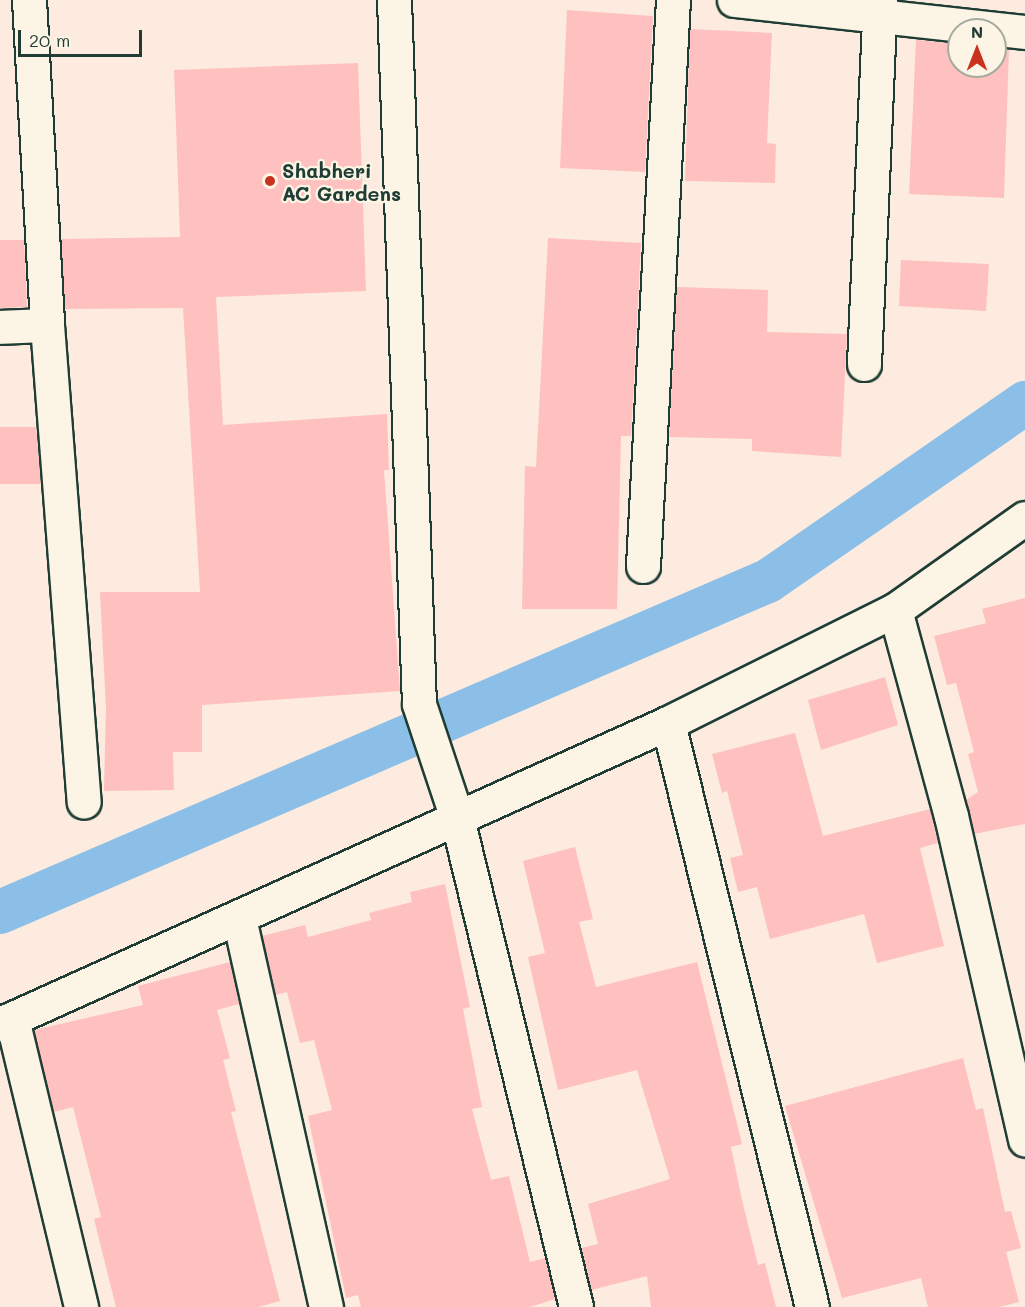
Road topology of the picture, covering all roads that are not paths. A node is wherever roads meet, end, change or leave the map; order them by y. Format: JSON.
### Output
{"nodes":[{"id":1,"x":29,"y":0,"type":"edge"},
{"id":2,"x":394,"y":0,"type":"edge"},
{"id":3,"x":673,"y":0,"type":"edge"},
{"id":4,"x":734,"y":0,"type":"edge"},
{"id":5,"x":879,"y":7,"type":"edge"},
{"id":6,"x":1025,"y":32,"type":"edge"},
{"id":7,"x":47,"y":325,"type":"junction"},
{"id":8,"x":0,"y":327,"type":"edge"},
{"id":9,"x":864,"y":364,"type":"dead end"},
{"id":10,"x":1025,"y":518,"type":"edge"},
{"id":11,"x":643,"y":566,"type":"dead end"},
{"id":12,"x":895,"y":610,"type":"junction"},
{"id":13,"x":668,"y":723,"type":"junction"},
{"id":14,"x":84,"y":802,"type":"dead end"},
{"id":15,"x":457,"y":818,"type":"junction"},
{"id":16,"x":239,"y":918,"type":"junction"},
{"id":17,"x":6,"y":1021,"type":"edge"},
{"id":18,"x":1025,"y":1140,"type":"edge"},
{"id":19,"x":81,"y":1307,"type":"edge"},
{"id":20,"x":326,"y":1307,"type":"edge"},
{"id":21,"x":576,"y":1307,"type":"edge"},
{"id":22,"x":812,"y":1307,"type":"edge"}],
"edges":[{"from":1,"to":7,"type":"street"},
{"from":2,"to":15,"type":"street"},
{"from":3,"to":11,"type":"street"},
{"from":4,"to":5,"type":"street"},
{"from":5,"to":6,"type":"street"},
{"from":5,"to":9,"type":"street"},
{"from":7,"to":8,"type":"street"},
{"from":7,"to":14,"type":"street"},
{"from":10,"to":12,"type":"street"},
{"from":12,"to":13,"type":"street"},
{"from":12,"to":18,"type":"street"},
{"from":13,"to":15,"type":"street"},
{"from":13,"to":22,"type":"street"},
{"from":15,"to":16,"type":"street"},
{"from":15,"to":21,"type":"street"},
{"from":16,"to":17,"type":"street"},
{"from":16,"to":20,"type":"street"},
{"from":17,"to":19,"type":"street"}]}
